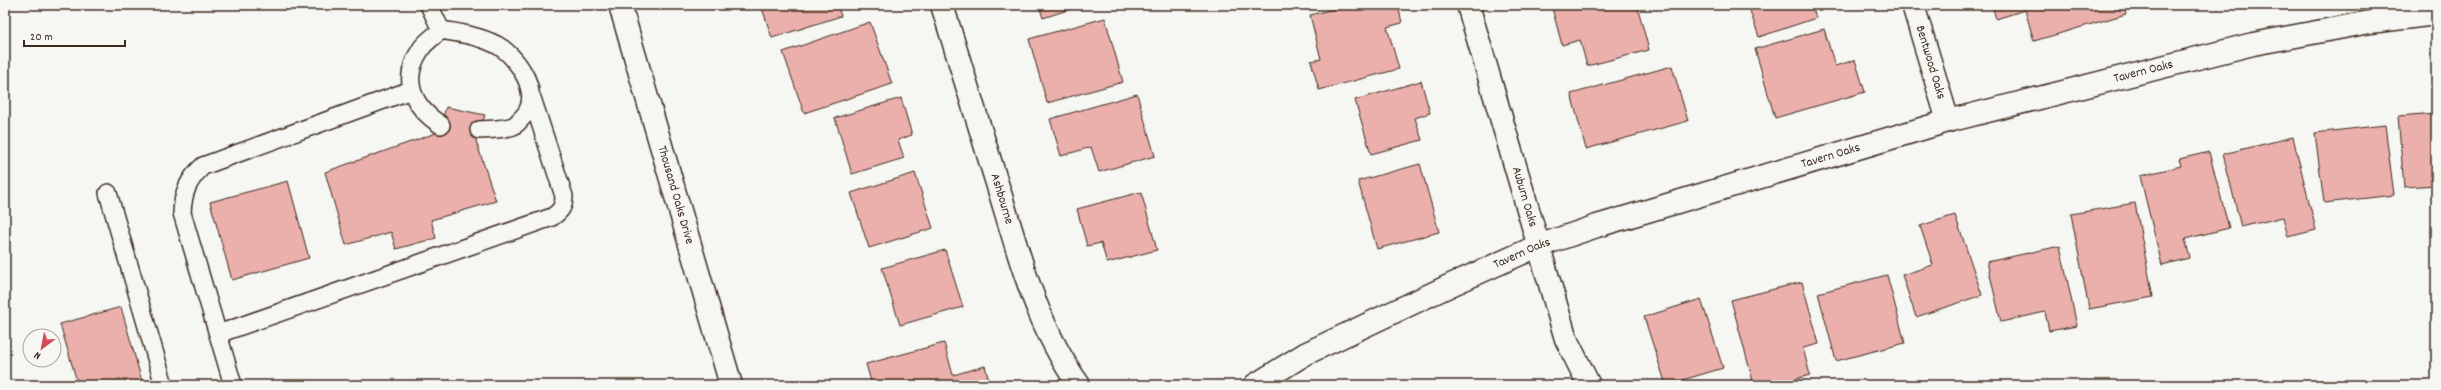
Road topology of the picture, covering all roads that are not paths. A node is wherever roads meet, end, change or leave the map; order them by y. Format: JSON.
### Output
{"nodes":[{"id":1,"x":429,"y":5,"type":"edge"},
{"id":2,"x":620,"y":5,"type":"edge"},
{"id":3,"x":942,"y":5,"type":"edge"},
{"id":4,"x":1468,"y":5,"type":"edge"},
{"id":5,"x":1913,"y":5,"type":"edge"},
{"id":6,"x":2367,"y":13,"type":"edge"},
{"id":7,"x":2436,"y":14,"type":"edge"},
{"id":8,"x":441,"y":30,"type":"junction"},
{"id":9,"x":411,"y":90,"type":"junction"},
{"id":10,"x":532,"y":98,"type":"junction"},
{"id":11,"x":1948,"y":121,"type":"junction"},
{"id":12,"x":441,"y":124,"type":"dead end"},
{"id":13,"x":479,"y":130,"type":"dead end"},
{"id":14,"x":108,"y":193,"type":"dead end"},
{"id":15,"x":1538,"y":246,"type":"junction"},
{"id":16,"x":218,"y":334,"type":"junction"},
{"id":17,"x":164,"y":385,"type":"edge"},
{"id":18,"x":233,"y":385,"type":"edge"},
{"id":19,"x":731,"y":385,"type":"edge"},
{"id":20,"x":1079,"y":385,"type":"edge"},
{"id":21,"x":1255,"y":385,"type":"edge"},
{"id":22,"x":1589,"y":385,"type":"edge"}],
"edges":[{"from":1,"to":8,"type":"lane"},
{"from":2,"to":19,"type":"street","name":"Thousand Oaks Drive"},
{"from":3,"to":20,"type":"street","name":"Ashbourne"},
{"from":4,"to":15,"type":"street","name":"Auburn Oaks"},
{"from":5,"to":11,"type":"street","name":"Bentwood Oaks"},
{"from":6,"to":7,"type":"street","name":"Tavern Oaks"},
{"from":6,"to":11,"type":"street","name":"Tavern Oaks"},
{"from":8,"to":9,"type":"lane"},
{"from":8,"to":10,"type":"lane"},
{"from":9,"to":12,"type":"lane"},
{"from":9,"to":16,"type":"lane"},
{"from":10,"to":13,"type":"lane"},
{"from":10,"to":16,"type":"lane"},
{"from":11,"to":15,"type":"street","name":"Tavern Oaks"},
{"from":14,"to":17,"type":"lane"},
{"from":15,"to":21,"type":"street","name":"Tavern Oaks"},
{"from":15,"to":22,"type":"street","name":"Auburn Oaks"},
{"from":16,"to":18,"type":"lane"}]}
